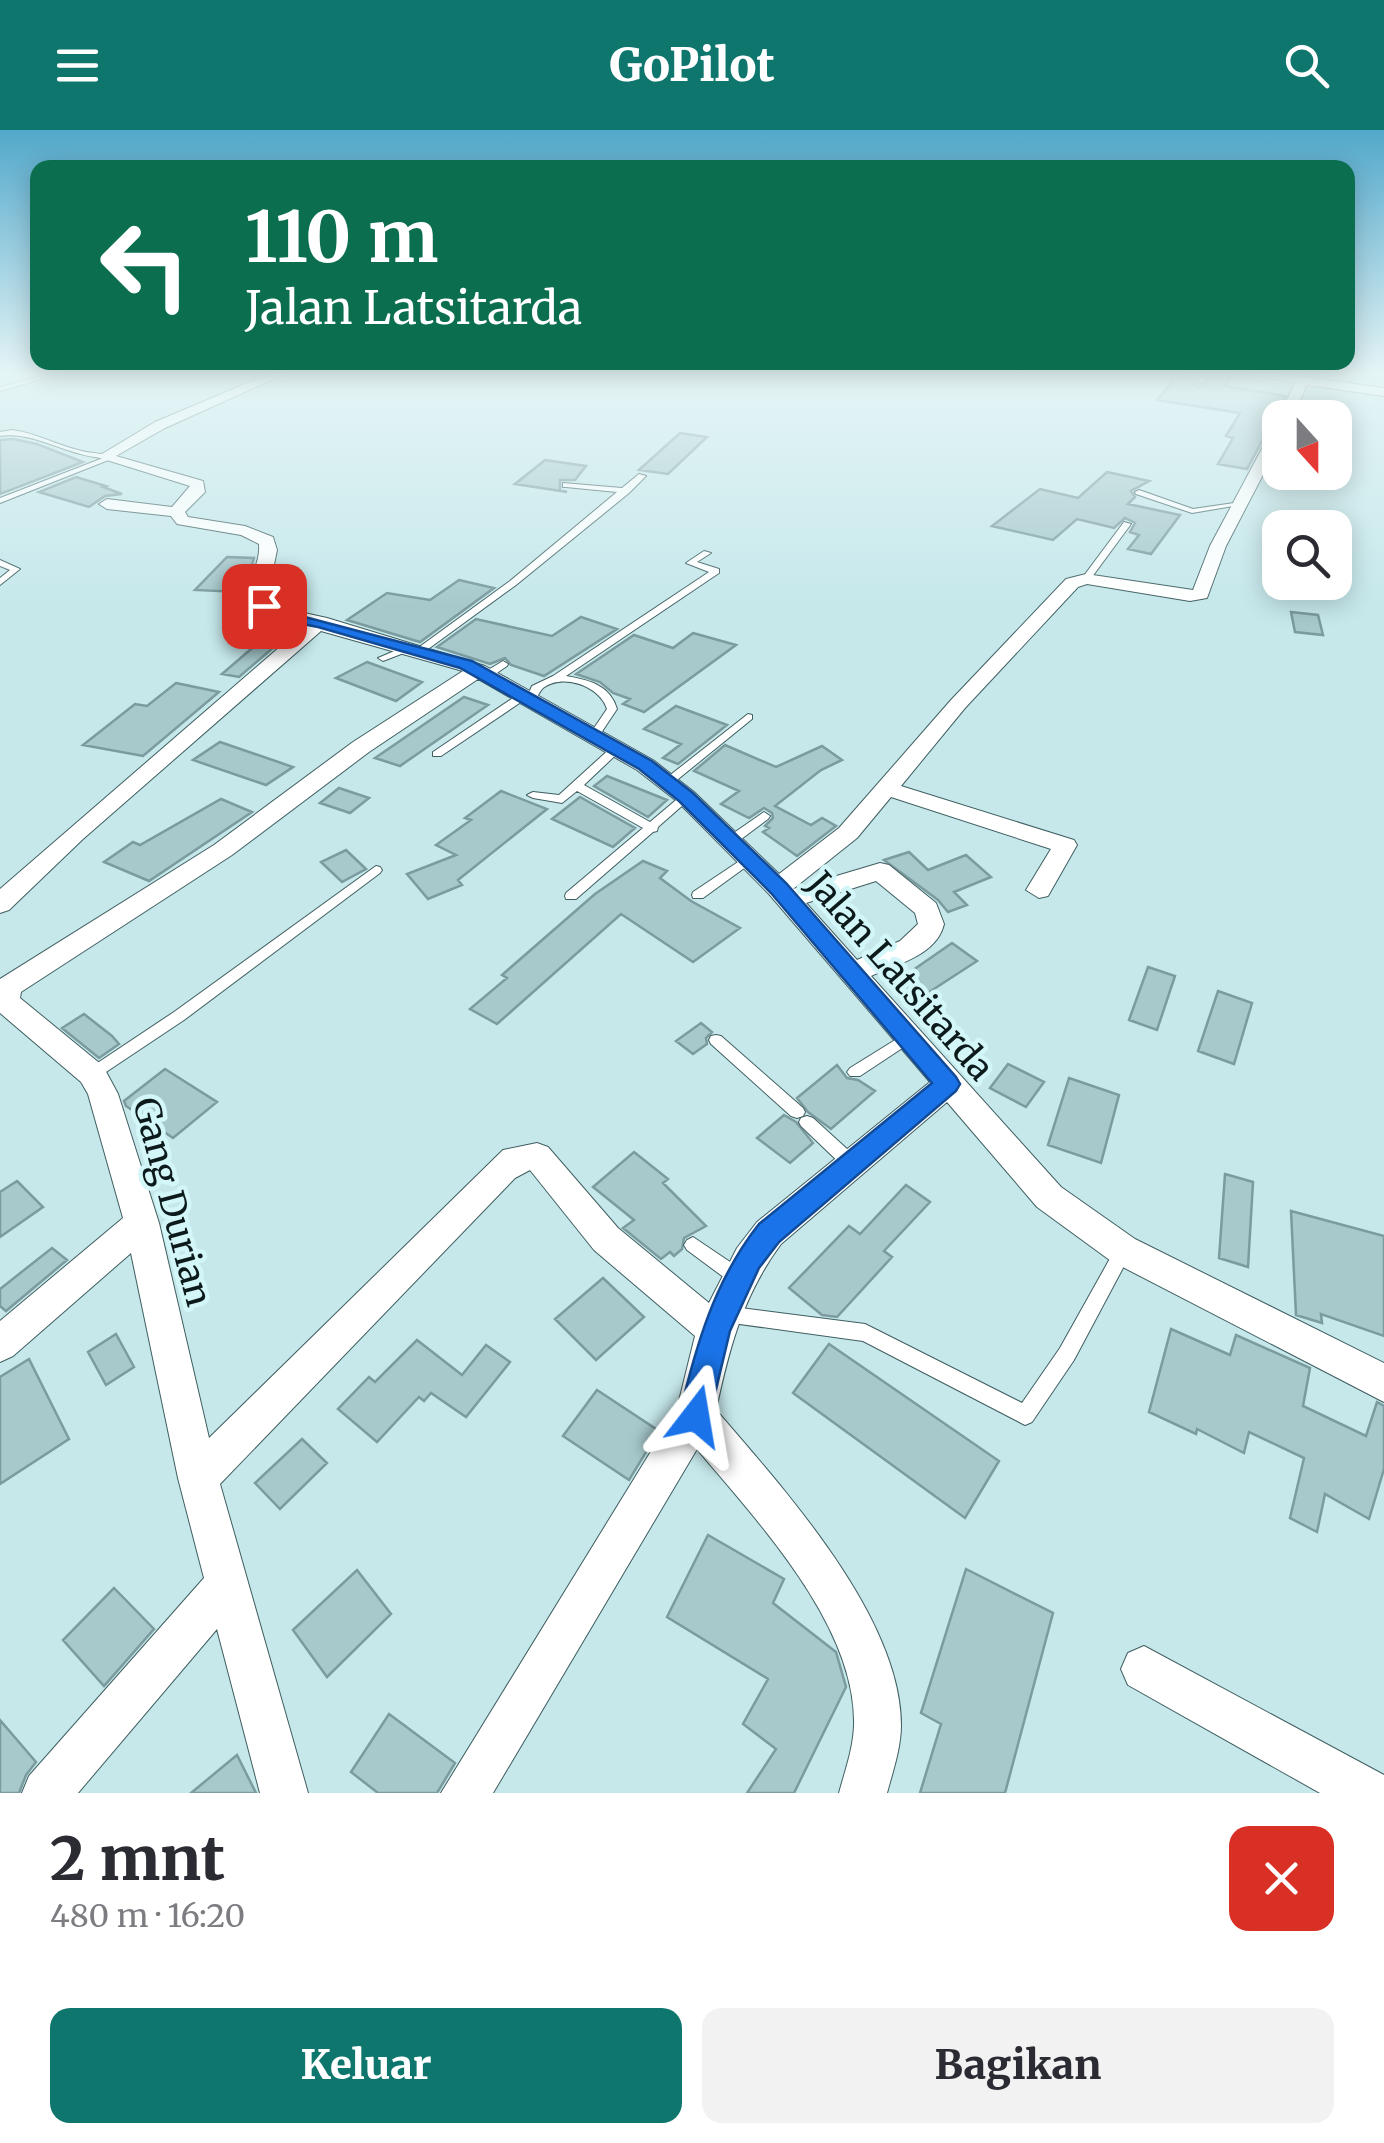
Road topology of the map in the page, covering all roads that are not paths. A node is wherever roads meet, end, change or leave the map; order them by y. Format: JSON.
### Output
{"nodes":[{"id":1,"x":67,"y":451,"type":"edge"},
{"id":2,"x":118,"y":451,"type":"edge"},
{"id":3,"x":106,"y":458,"type":"junction"},
{"id":4,"x":1262,"y":463,"type":"edge"},
{"id":5,"x":642,"y":476,"type":"dead end"},
{"id":6,"x":566,"y":485,"type":"dead end"},
{"id":7,"x":626,"y":491,"type":"junction"},
{"id":8,"x":1139,"y":492,"type":"dead end"},
{"id":9,"x":0,"y":501,"type":"edge"},
{"id":10,"x":107,"y":504,"type":"dead end"},
{"id":11,"x":1241,"y":504,"type":"junction"},
{"id":12,"x":176,"y":512,"type":"junction"},
{"id":13,"x":1127,"y":524,"type":"dead end"},
{"id":14,"x":707,"y":553,"type":"dead end"},
{"id":15,"x":0,"y":563,"type":"edge"},
{"id":16,"x":1086,"y":579,"type":"junction"},
{"id":17,"x":0,"y":582,"type":"edge"},
{"id":18,"x":320,"y":622,"type":"junction"},
{"id":19,"x":416,"y":649,"type":"junction"},
{"id":20,"x":383,"y":658,"type":"dead end"},
{"id":21,"x":489,"y":670,"type":"junction"},
{"id":22,"x":557,"y":678,"type":"junction"},
{"id":23,"x":527,"y":698,"type":"junction"},
{"id":24,"x":748,"y":717,"type":"dead end"},
{"id":25,"x":595,"y":734,"type":"junction"},
{"id":26,"x":618,"y":747,"type":"junction"},
{"id":27,"x":437,"y":754,"type":"dead end"},
{"id":28,"x":576,"y":785,"type":"junction"},
{"id":29,"x":677,"y":789,"type":"junction"},
{"id":30,"x":888,"y":789,"type":"junction"},
{"id":31,"x":532,"y":795,"type":"dead end"},
{"id":32,"x":764,"y":816,"type":"dead end"},
{"id":33,"x":653,"y":828,"type":"junction"},
{"id":34,"x":741,"y":849,"type":"junction"},
{"id":35,"x":376,"y":870,"type":"dead end"},
{"id":36,"x":1039,"y":890,"type":"dead end"},
{"id":37,"x":784,"y":894,"type":"junction"},
{"id":38,"x":698,"y":895,"type":"dead end"},
{"id":39,"x":571,"y":896,"type":"dead end"},
{"id":40,"x":0,"y":904,"type":"edge"},
{"id":41,"x":851,"y":974,"type":"junction"},
{"id":42,"x":908,"y":1037,"type":"junction"},
{"id":43,"x":716,"y":1040,"type":"dead end"},
{"id":44,"x":855,"y":1072,"type":"dead end"},
{"id":45,"x":92,"y":1074,"type":"junction"},
{"id":46,"x":948,"y":1084,"type":"junction"},
{"id":47,"x":852,"y":1164,"type":"junction"},
{"id":48,"x":142,"y":1223,"type":"junction"},
{"id":49,"x":693,"y":1245,"type":"dead end"},
{"id":50,"x":1124,"y":1250,"type":"junction"},
{"id":51,"x":726,"y":1307,"type":"junction"},
{"id":52,"x":0,"y":1344,"type":"edge"},
{"id":53,"x":1384,"y":1383,"type":"edge"},
{"id":54,"x":696,"y":1416,"type":"junction"},
{"id":55,"x":198,"y":1478,"type":"junction"},
{"id":56,"x":228,"y":1583,"type":"junction"},
{"id":57,"x":1144,"y":1669,"type":"dead end"},
{"id":58,"x":46,"y":1793,"type":"edge"},
{"id":59,"x":284,"y":1793,"type":"edge"},
{"id":60,"x":465,"y":1793,"type":"edge"},
{"id":61,"x":864,"y":1793,"type":"edge"},
{"id":62,"x":1368,"y":1793,"type":"edge"}],
"edges":[{"from":1,"to":3,"type":"lane"},
{"from":2,"to":3,"type":"street"},
{"from":3,"to":9,"type":"lane"},
{"from":3,"to":12,"type":"street"},
{"from":4,"to":11,"type":"street"},
{"from":5,"to":7,"type":"lane"},
{"from":6,"to":7,"type":"lane"},
{"from":7,"to":19,"type":"lane"},
{"from":8,"to":11,"type":"lane"},
{"from":10,"to":12,"type":"street"},
{"from":11,"to":16,"type":"street"},
{"from":12,"to":18,"type":"street","name":"Jalan Latsitarda"},
{"from":13,"to":16,"type":"lane"},
{"from":14,"to":22,"type":"lane"},
{"from":15,"to":17,"type":"lane"},
{"from":16,"to":30,"type":"street"},
{"from":18,"to":19,"type":"street","name":"Jalan Latsitarda"},
{"from":18,"to":40,"type":"street"},
{"from":19,"to":20,"type":"lane"},
{"from":19,"to":21,"type":"street","name":"Jalan Latsitarda"},
{"from":21,"to":23,"type":"street","name":"Jalan Latsitarda"},
{"from":21,"to":45,"type":"street","name":"Gang Durian"},
{"from":22,"to":23,"type":"lane"},
{"from":22,"to":25,"type":"lane"},
{"from":23,"to":25,"type":"street","name":"Jalan Latsitarda"},
{"from":23,"to":27,"type":"lane"},
{"from":24,"to":29,"type":"lane"},
{"from":25,"to":26,"type":"street","name":"Jalan Latsitarda"},
{"from":26,"to":28,"type":"lane"},
{"from":26,"to":29,"type":"street","name":"Jalan Latsitarda"},
{"from":28,"to":31,"type":"lane"},
{"from":28,"to":33,"type":"lane"},
{"from":29,"to":33,"type":"lane"},
{"from":29,"to":34,"type":"street","name":"Jalan Latsitarda"},
{"from":30,"to":36,"type":"street"},
{"from":30,"to":37,"type":"street"},
{"from":32,"to":34,"type":"lane"},
{"from":33,"to":39,"type":"lane"},
{"from":34,"to":37,"type":"street","name":"Jalan Latsitarda"},
{"from":34,"to":38,"type":"lane"},
{"from":35,"to":45,"type":"lane"},
{"from":37,"to":41,"type":"street","name":"Jalan Latsitarda"},
{"from":37,"to":41,"type":"street"},
{"from":41,"to":42,"type":"street","name":"Jalan Latsitarda"},
{"from":42,"to":44,"type":"lane"},
{"from":42,"to":46,"type":"street","name":"Jalan Latsitarda"},
{"from":43,"to":47,"type":"lane"},
{"from":45,"to":48,"type":"street","name":"Gang Durian"},
{"from":46,"to":47,"type":"street"},
{"from":46,"to":50,"type":"street","name":"Jalan Latsitarda"},
{"from":47,"to":51,"type":"street"},
{"from":48,"to":52,"type":"street"},
{"from":48,"to":55,"type":"street","name":"Gang Durian"},
{"from":49,"to":51,"type":"lane"},
{"from":50,"to":51,"type":"lane"},
{"from":50,"to":53,"type":"street","name":"Jalan Latsitarda"},
{"from":51,"to":54,"type":"street"},
{"from":51,"to":55,"type":"street"},
{"from":54,"to":60,"type":"street"},
{"from":54,"to":61,"type":"street"},
{"from":55,"to":56,"type":"street","name":"Gang Durian"},
{"from":56,"to":58,"type":"street"},
{"from":56,"to":59,"type":"street","name":"Gang Durian"},
{"from":57,"to":62,"type":"street"}]}
